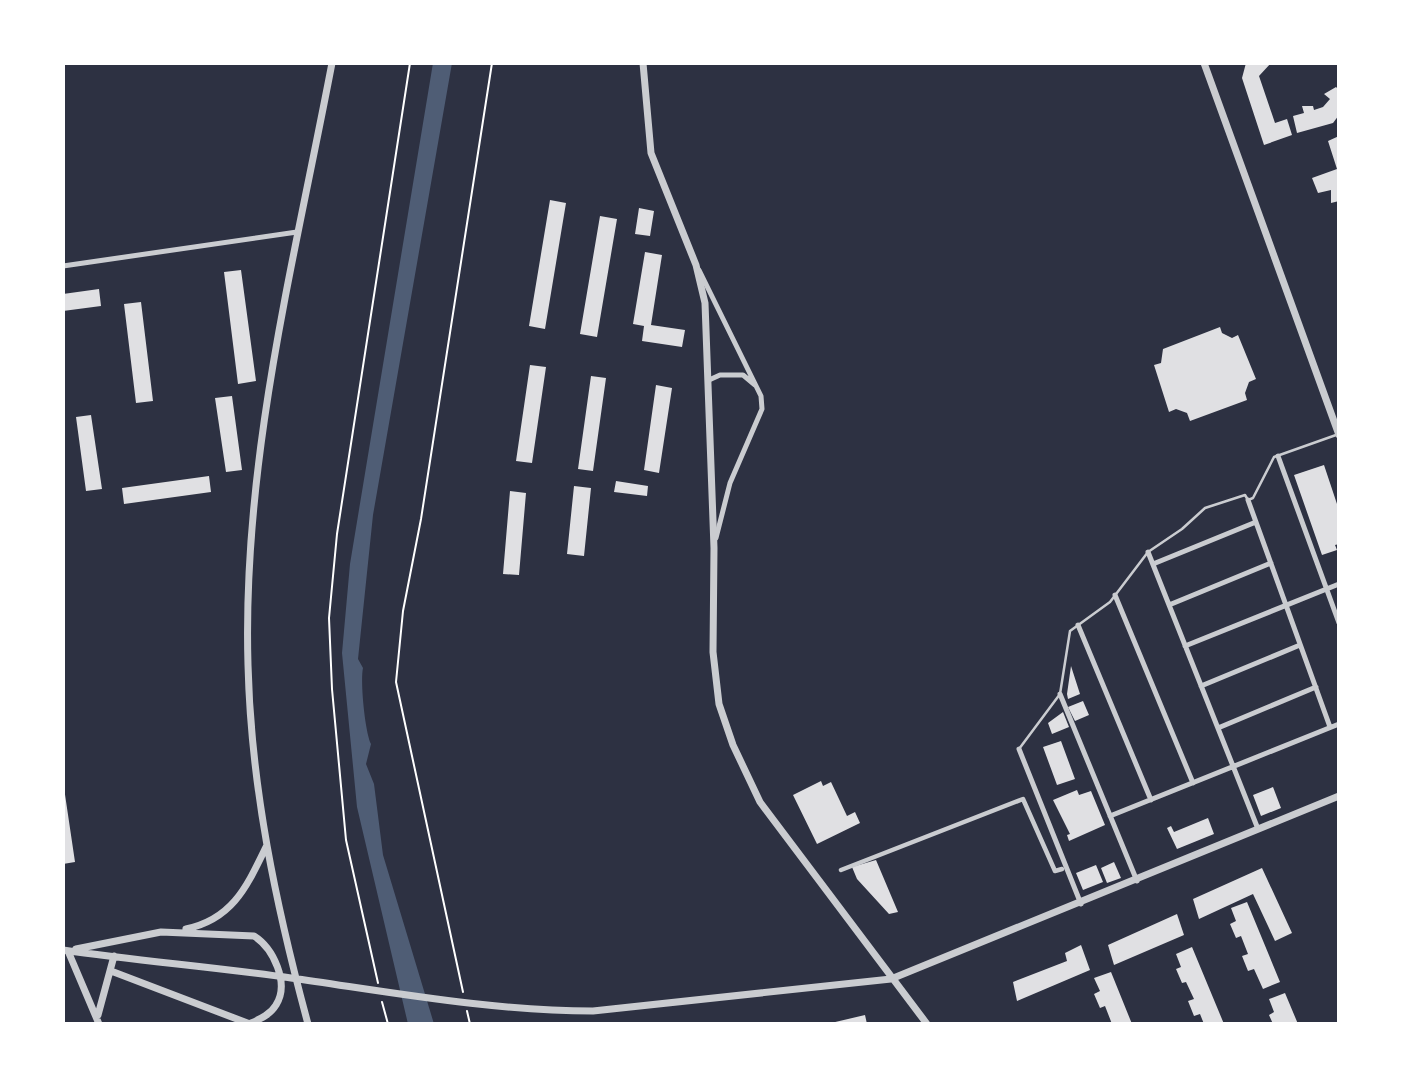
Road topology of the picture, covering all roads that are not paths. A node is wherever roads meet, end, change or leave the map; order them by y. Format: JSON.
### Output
{"nodes":[{"id":1,"x":332,"y":63,"type":"edge"},
{"id":2,"x":643,"y":63,"type":"edge"},
{"id":3,"x":1204,"y":63,"type":"edge"},
{"id":4,"x":297,"y":232,"type":"junction"},
{"id":5,"x":696,"y":265,"type":"junction"},
{"id":6,"x":63,"y":266,"type":"edge"},
{"id":7,"x":709,"y":380,"type":"junction"},
{"id":8,"x":757,"y":387,"type":"junction"},
{"id":9,"x":1339,"y":434,"type":"edge"},
{"id":10,"x":1278,"y":456,"type":"junction"},
{"id":11,"x":1248,"y":500,"type":"junction"},
{"id":12,"x":1256,"y":522,"type":"junction"},
{"id":13,"x":714,"y":548,"type":"junction"},
{"id":14,"x":1148,"y":552,"type":"junction"},
{"id":15,"x":1271,"y":563,"type":"junction"},
{"id":16,"x":1153,"y":564,"type":"junction"},
{"id":17,"x":1339,"y":584,"type":"edge"},
{"id":18,"x":1327,"y":589,"type":"junction"},
{"id":19,"x":1115,"y":595,"type":"junction"},
{"id":20,"x":1169,"y":605,"type":"junction"},
{"id":21,"x":1286,"y":606,"type":"junction"},
{"id":22,"x":1339,"y":623,"type":"edge"},
{"id":23,"x":1078,"y":625,"type":"junction"},
{"id":24,"x":1300,"y":645,"type":"junction"},
{"id":25,"x":1185,"y":646,"type":"junction"},
{"id":26,"x":1201,"y":686,"type":"junction"},
{"id":27,"x":1315,"y":687,"type":"junction"},
{"id":28,"x":1060,"y":694,"type":"junction"},
{"id":29,"x":1339,"y":724,"type":"edge"},
{"id":30,"x":1330,"y":727,"type":"junction"},
{"id":31,"x":1218,"y":728,"type":"junction"},
{"id":32,"x":1019,"y":749,"type":"joint"},
{"id":33,"x":1234,"y":767,"type":"junction"},
{"id":34,"x":1193,"y":783,"type":"junction"},
{"id":35,"x":1339,"y":796,"type":"edge"},
{"id":36,"x":1151,"y":800,"type":"junction"},
{"id":37,"x":1110,"y":816,"type":"junction"},
{"id":38,"x":1258,"y":829,"type":"junction"},
{"id":39,"x":266,"y":846,"type":"junction"},
{"id":40,"x":1062,"y":869,"type":"dead end"},
{"id":41,"x":841,"y":870,"type":"dead end"},
{"id":42,"x":1137,"y":881,"type":"junction"},
{"id":43,"x":1080,"y":904,"type":"junction"},
{"id":44,"x":175,"y":932,"type":"junction"},
{"id":45,"x":66,"y":951,"type":"edge"},
{"id":46,"x":114,"y":956,"type":"junction"},
{"id":47,"x":111,"y":971,"type":"junction"},
{"id":48,"x":891,"y":979,"type":"junction"},
{"id":49,"x":99,"y":1020,"type":"edge"},
{"id":50,"x":249,"y":1024,"type":"edge"},
{"id":51,"x":308,"y":1024,"type":"edge"},
{"id":52,"x":927,"y":1024,"type":"edge"}],
"edges":[{"from":1,"to":4,"type":"street"},
{"from":2,"to":5,"type":"street"},
{"from":3,"to":9,"type":"street"},
{"from":4,"to":6,"type":"street"},
{"from":4,"to":39,"type":"street"},
{"from":5,"to":7,"type":"street"},
{"from":5,"to":8,"type":"street"},
{"from":7,"to":8,"type":"street"},
{"from":7,"to":13,"type":"street"},
{"from":8,"to":13,"type":"street"},
{"from":9,"to":10,"type":"lane"},
{"from":10,"to":11,"type":"lane"},
{"from":10,"to":18,"type":"street"},
{"from":11,"to":12,"type":"street"},
{"from":11,"to":14,"type":"lane"},
{"from":12,"to":15,"type":"street"},
{"from":12,"to":16,"type":"street"},
{"from":13,"to":48,"type":"street"},
{"from":14,"to":16,"type":"street"},
{"from":14,"to":19,"type":"lane"},
{"from":15,"to":20,"type":"street"},
{"from":15,"to":21,"type":"street"},
{"from":16,"to":20,"type":"street"},
{"from":17,"to":18,"type":"street"},
{"from":18,"to":21,"type":"street"},
{"from":18,"to":22,"type":"street"},
{"from":19,"to":23,"type":"lane"},
{"from":19,"to":34,"type":"street"},
{"from":20,"to":25,"type":"street"},
{"from":21,"to":24,"type":"street"},
{"from":21,"to":25,"type":"street"},
{"from":23,"to":28,"type":"lane"},
{"from":23,"to":36,"type":"street"},
{"from":24,"to":26,"type":"street"},
{"from":24,"to":27,"type":"street"},
{"from":25,"to":26,"type":"street"},
{"from":26,"to":31,"type":"street"},
{"from":27,"to":30,"type":"street"},
{"from":27,"to":31,"type":"street"},
{"from":28,"to":32,"type":"lane"},
{"from":28,"to":37,"type":"street"},
{"from":29,"to":30,"type":"street"},
{"from":30,"to":33,"type":"street"},
{"from":31,"to":33,"type":"street"},
{"from":32,"to":43,"type":"street"},
{"from":33,"to":34,"type":"street"},
{"from":33,"to":38,"type":"street"},
{"from":34,"to":36,"type":"street"},
{"from":35,"to":38,"type":"street"},
{"from":36,"to":37,"type":"street"},
{"from":37,"to":42,"type":"street"},
{"from":38,"to":42,"type":"street"},
{"from":39,"to":44,"type":"street"},
{"from":39,"to":51,"type":"street"},
{"from":40,"to":41,"type":"street"},
{"from":42,"to":43,"type":"street"},
{"from":43,"to":48,"type":"street"},
{"from":44,"to":45,"type":"street"},
{"from":44,"to":50,"type":"street"},
{"from":45,"to":46,"type":"street"},
{"from":45,"to":49,"type":"street"},
{"from":46,"to":47,"type":"street"},
{"from":46,"to":48,"type":"street"},
{"from":47,"to":49,"type":"street"},
{"from":47,"to":50,"type":"street"},
{"from":48,"to":52,"type":"street"}]}
